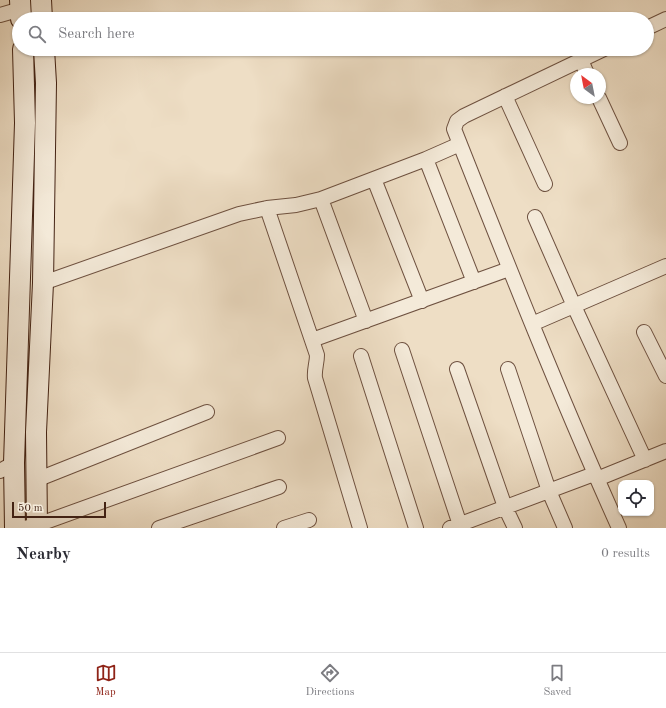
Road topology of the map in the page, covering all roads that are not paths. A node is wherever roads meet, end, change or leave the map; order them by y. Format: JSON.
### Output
{"nodes":[{"id":1,"x":41,"y":0,"type":"edge"},
{"id":2,"x":21,"y":9,"type":"edge"},
{"id":3,"x":42,"y":12,"type":"edge"},
{"id":4,"x":0,"y":15,"type":"edge"},
{"id":5,"x":666,"y":19,"type":"edge"},
{"id":6,"x":654,"y":25,"type":"edge"},
{"id":7,"x":23,"y":56,"type":"edge"},
{"id":8,"x":44,"y":56,"type":"edge"},
{"id":9,"x":589,"y":56,"type":"edge"},
{"id":10,"x":581,"y":60,"type":"junction"},
{"id":11,"x":584,"y":68,"type":"edge"},
{"id":12,"x":505,"y":96,"type":"junction"},
{"id":13,"x":602,"y":104,"type":"edge"},
{"id":14,"x":620,"y":143,"type":"dead end"},
{"id":15,"x":460,"y":144,"type":"junction"},
{"id":16,"x":426,"y":160,"type":"junction"},
{"id":17,"x":374,"y":179,"type":"junction"},
{"id":18,"x":545,"y":184,"type":"dead end"},
{"id":19,"x":321,"y":199,"type":"junction"},
{"id":20,"x":267,"y":208,"type":"junction"},
{"id":21,"x":535,"y":217,"type":"dead end"},
{"id":22,"x":666,"y":266,"type":"edge"},
{"id":23,"x":510,"y":269,"type":"junction"},
{"id":24,"x":474,"y":282,"type":"junction"},
{"id":25,"x":43,"y":283,"type":"junction"},
{"id":26,"x":422,"y":301,"type":"junction"},
{"id":27,"x":574,"y":306,"type":"junction"},
{"id":28,"x":366,"y":321,"type":"junction"},
{"id":29,"x":532,"y":324,"type":"junction"},
{"id":30,"x":644,"y":332,"type":"dead end"},
{"id":31,"x":312,"y":340,"type":"junction"},
{"id":32,"x":402,"y":350,"type":"dead end"},
{"id":33,"x":361,"y":356,"type":"dead end"},
{"id":34,"x":457,"y":369,"type":"dead end"},
{"id":35,"x":508,"y":369,"type":"dead end"},
{"id":36,"x":666,"y":376,"type":"edge"},
{"id":37,"x":207,"y":412,"type":"dead end"},
{"id":38,"x":278,"y":438,"type":"dead end"},
{"id":39,"x":666,"y":451,"type":"edge"},
{"id":40,"x":645,"y":460,"type":"junction"},
{"id":41,"x":7,"y":467,"type":"edge"},
{"id":42,"x":596,"y":477,"type":"junction"},
{"id":43,"x":36,"y":480,"type":"junction"},
{"id":44,"x":279,"y":487,"type":"dead end"},
{"id":45,"x":549,"y":491,"type":"junction"},
{"id":46,"x":505,"y":507,"type":"junction"},
{"id":47,"x":309,"y":520,"type":"dead end"},
{"id":48,"x":33,"y":527,"type":"edge"},
{"id":49,"x":457,"y":527,"type":"edge"},
{"id":50,"x":15,"y":528,"type":"edge"},
{"id":51,"x":159,"y":528,"type":"edge"},
{"id":52,"x":284,"y":528,"type":"edge"},
{"id":53,"x":360,"y":528,"type":"edge"},
{"id":54,"x":416,"y":528,"type":"edge"},
{"id":55,"x":515,"y":528,"type":"edge"},
{"id":56,"x":565,"y":528,"type":"edge"},
{"id":57,"x":619,"y":528,"type":"edge"}],
"edges":[{"from":1,"to":3,"type":"main road"},
{"from":2,"to":4,"type":"street"},
{"from":5,"to":6,"type":"street"},
{"from":7,"to":41,"type":"main road"},
{"from":8,"to":25,"type":"main road"},
{"from":9,"to":10,"type":"street"},
{"from":10,"to":11,"type":"street"},
{"from":10,"to":12,"type":"street"},
{"from":12,"to":15,"type":"street"},
{"from":12,"to":18,"type":"street"},
{"from":13,"to":14,"type":"street"},
{"from":15,"to":16,"type":"street"},
{"from":15,"to":23,"type":"street"},
{"from":16,"to":17,"type":"street"},
{"from":16,"to":24,"type":"street"},
{"from":17,"to":19,"type":"street"},
{"from":17,"to":26,"type":"street"},
{"from":19,"to":20,"type":"street"},
{"from":19,"to":28,"type":"street"},
{"from":20,"to":25,"type":"street"},
{"from":20,"to":31,"type":"street"},
{"from":21,"to":27,"type":"street"},
{"from":22,"to":27,"type":"street"},
{"from":23,"to":24,"type":"street"},
{"from":23,"to":29,"type":"street"},
{"from":24,"to":26,"type":"street"},
{"from":25,"to":43,"type":"main road"},
{"from":26,"to":28,"type":"street"},
{"from":27,"to":29,"type":"street"},
{"from":27,"to":40,"type":"street"},
{"from":28,"to":31,"type":"street"},
{"from":29,"to":42,"type":"street"},
{"from":30,"to":36,"type":"street"},
{"from":31,"to":53,"type":"street"},
{"from":32,"to":49,"type":"street"},
{"from":33,"to":54,"type":"street"},
{"from":34,"to":46,"type":"street"},
{"from":35,"to":45,"type":"street"},
{"from":37,"to":43,"type":"street"},
{"from":38,"to":48,"type":"street"},
{"from":39,"to":40,"type":"street"},
{"from":40,"to":42,"type":"street"},
{"from":41,"to":50,"type":"main road"},
{"from":42,"to":45,"type":"street"},
{"from":42,"to":57,"type":"street"},
{"from":43,"to":48,"type":"main road"},
{"from":44,"to":51,"type":"street"},
{"from":45,"to":46,"type":"street"},
{"from":45,"to":56,"type":"street"},
{"from":46,"to":49,"type":"street"},
{"from":46,"to":55,"type":"street"},
{"from":47,"to":52,"type":"street"}]}
